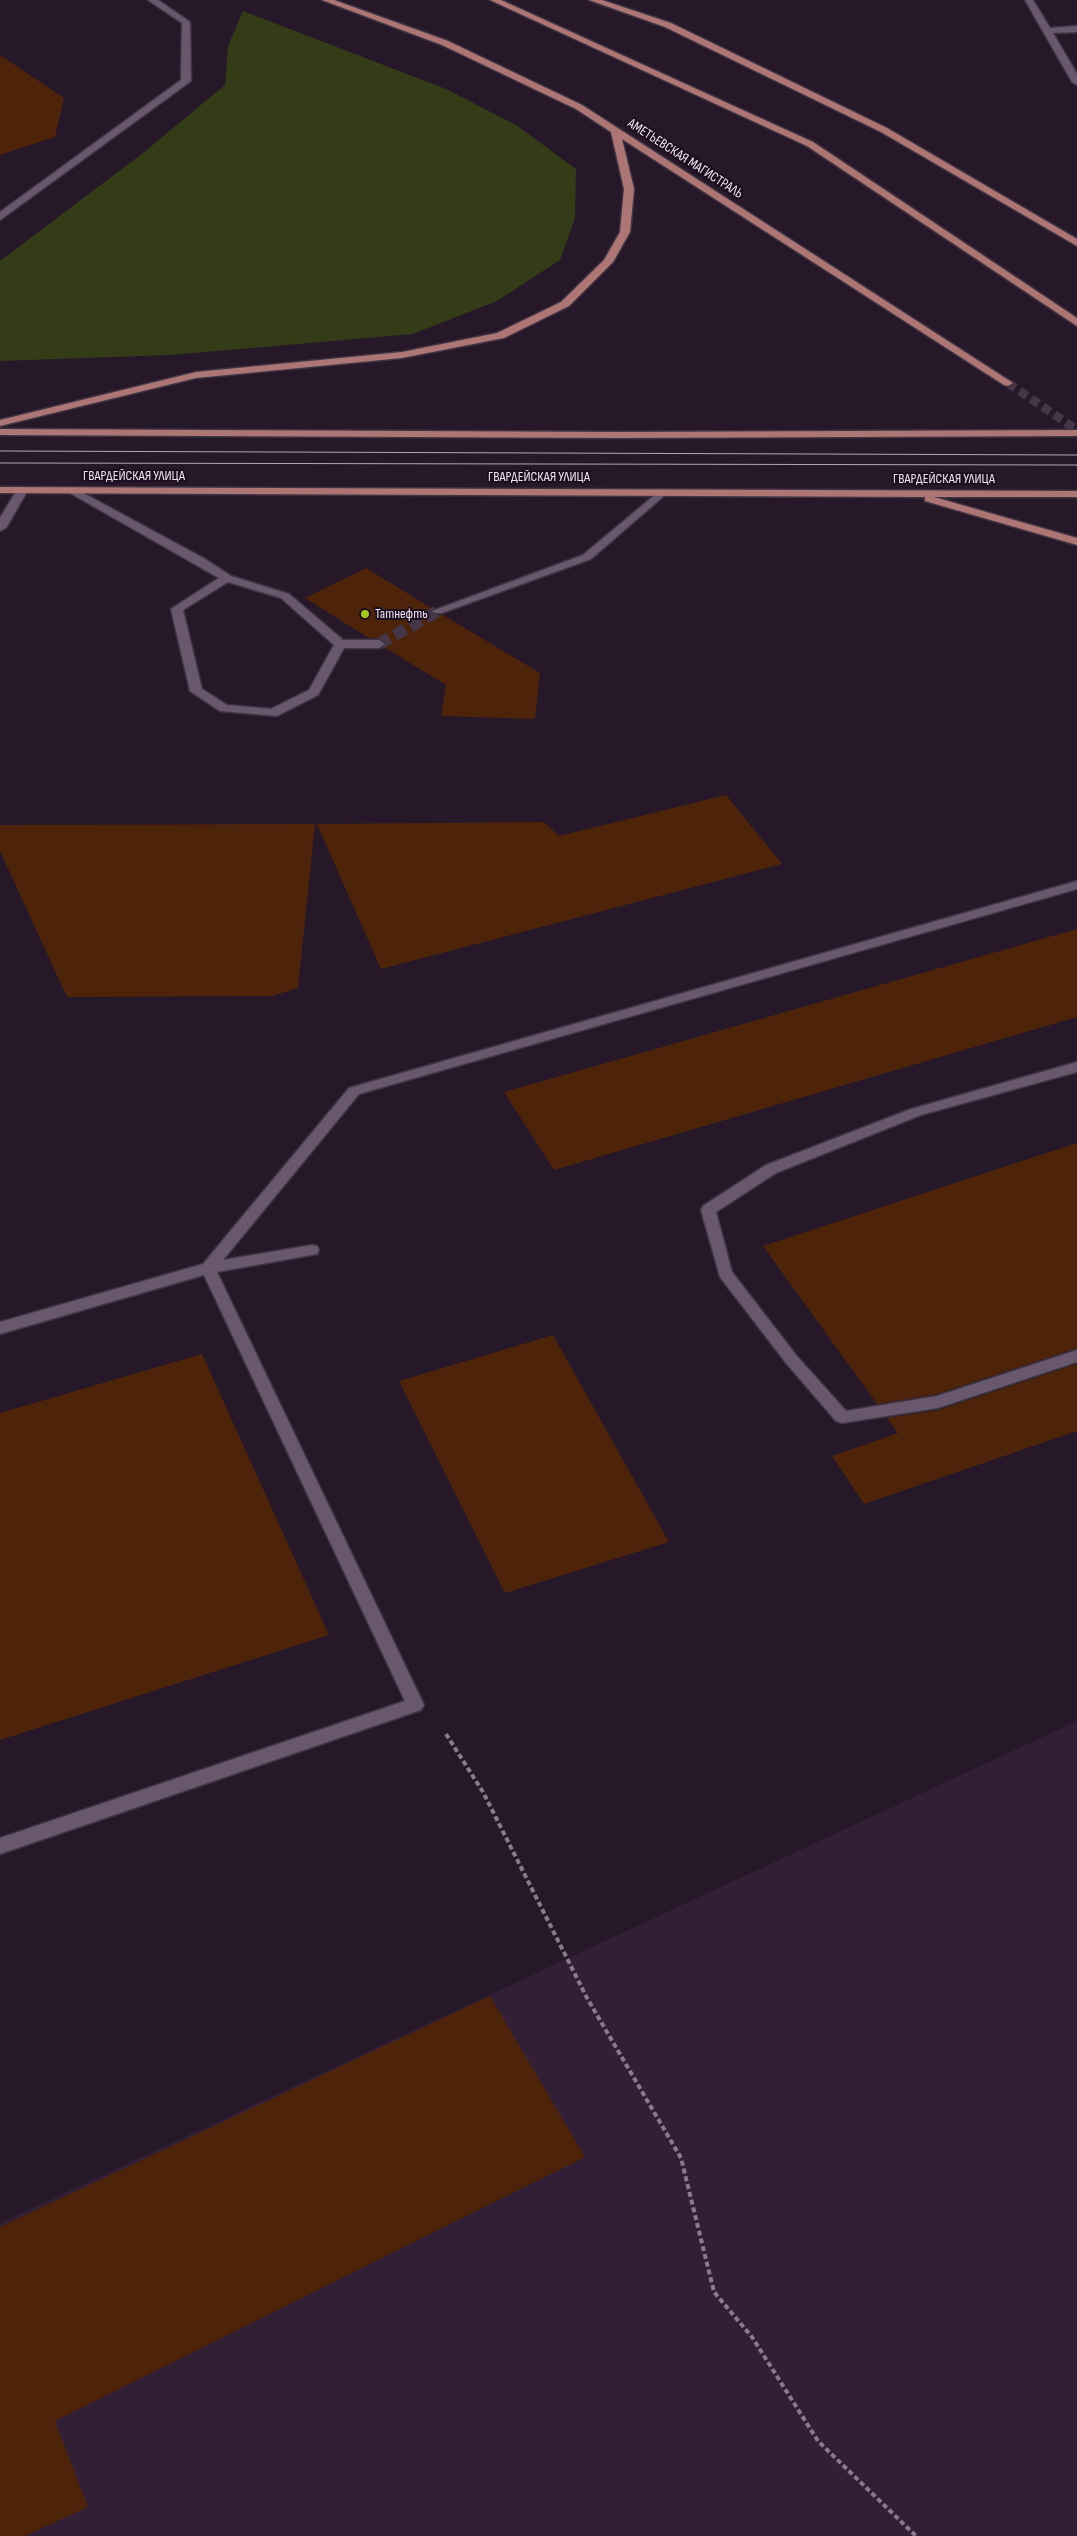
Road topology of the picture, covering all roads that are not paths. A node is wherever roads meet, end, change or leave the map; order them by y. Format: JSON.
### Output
{"nodes":[{"id":1,"x":152,"y":0,"type":"edge"},
{"id":2,"x":326,"y":0,"type":"edge"},
{"id":3,"x":494,"y":0,"type":"edge"},
{"id":4,"x":593,"y":0,"type":"edge"},
{"id":5,"x":1029,"y":0,"type":"edge"},
{"id":6,"x":1077,"y":29,"type":"edge"},
{"id":7,"x":1047,"y":31,"type":"junction"},
{"id":8,"x":1077,"y":82,"type":"edge"},
{"id":9,"x":616,"y":132,"type":"junction"},
{"id":10,"x":0,"y":217,"type":"edge"},
{"id":11,"x":1077,"y":243,"type":"edge"},
{"id":12,"x":1077,"y":323,"type":"edge"},
{"id":13,"x":1008,"y":383,"type":"tunnel mouth"},
{"id":14,"x":0,"y":423,"type":"edge"},
{"id":15,"x":0,"y":432,"type":"edge"},
{"id":16,"x":1077,"y":433,"type":"edge"},
{"id":17,"x":0,"y":490,"type":"edge"},
{"id":18,"x":22,"y":490,"type":"junction"},
{"id":19,"x":74,"y":491,"type":"junction"},
{"id":20,"x":662,"y":492,"type":"junction"},
{"id":21,"x":913,"y":494,"type":"junction"},
{"id":22,"x":1077,"y":494,"type":"edge"},
{"id":23,"x":0,"y":528,"type":"edge"},
{"id":24,"x":1077,"y":542,"type":"edge"},
{"id":25,"x":228,"y":578,"type":"junction"},
{"id":26,"x":438,"y":611,"type":"tunnel mouth"},
{"id":27,"x":340,"y":644,"type":"junction"},
{"id":28,"x":379,"y":644,"type":"tunnel mouth"},
{"id":29,"x":1077,"y":885,"type":"edge"},
{"id":30,"x":1077,"y":1067,"type":"edge"},
{"id":31,"x":312,"y":1250,"type":"dead end"},
{"id":32,"x":208,"y":1268,"type":"junction"},
{"id":33,"x":0,"y":1328,"type":"edge"},
{"id":34,"x":1077,"y":1356,"type":"edge"},
{"id":35,"x":0,"y":1846,"type":"edge"}],
"edges":[{"from":1,"to":10,"type":"lane"},
{"from":2,"to":9,"type":"main road","name":"АМЕТЬЕВСКАЯ МАГИСТРАЛЬ"},
{"from":3,"to":12,"type":"main road"},
{"from":4,"to":11,"type":"main road"},
{"from":5,"to":7,"type":"lane"},
{"from":6,"to":7,"type":"lane"},
{"from":7,"to":8,"type":"lane"},
{"from":9,"to":13,"type":"main road","name":"АМЕТЬЕВСКАЯ МАГИСТРАЛЬ"},
{"from":9,"to":14,"type":"main road"},
{"from":15,"to":16,"type":"main road"},
{"from":17,"to":18,"type":"main road","name":"ГВАРДЕЙСКАЯ УЛИЦА"},
{"from":18,"to":19,"type":"main road","name":"ГВАРДЕЙСКАЯ УЛИЦА"},
{"from":18,"to":23,"type":"lane"},
{"from":19,"to":20,"type":"main road","name":"ГВАРДЕЙСКАЯ УЛИЦА"},
{"from":19,"to":25,"type":"lane"},
{"from":20,"to":21,"type":"main road","name":"ГВАРДЕЙСКАЯ УЛИЦА"},
{"from":20,"to":26,"type":"lane"},
{"from":21,"to":22,"type":"main road","name":"ГВАРДЕЙСКАЯ УЛИЦА"},
{"from":21,"to":24,"type":"main road"},
{"from":25,"to":27,"type":"lane"},
{"from":25,"to":27,"type":"lane"},
{"from":27,"to":28,"type":"lane"},
{"from":29,"to":32,"type":"lane"},
{"from":30,"to":34,"type":"lane"},
{"from":31,"to":32,"type":"lane"},
{"from":32,"to":33,"type":"lane"},
{"from":32,"to":35,"type":"lane"}]}
